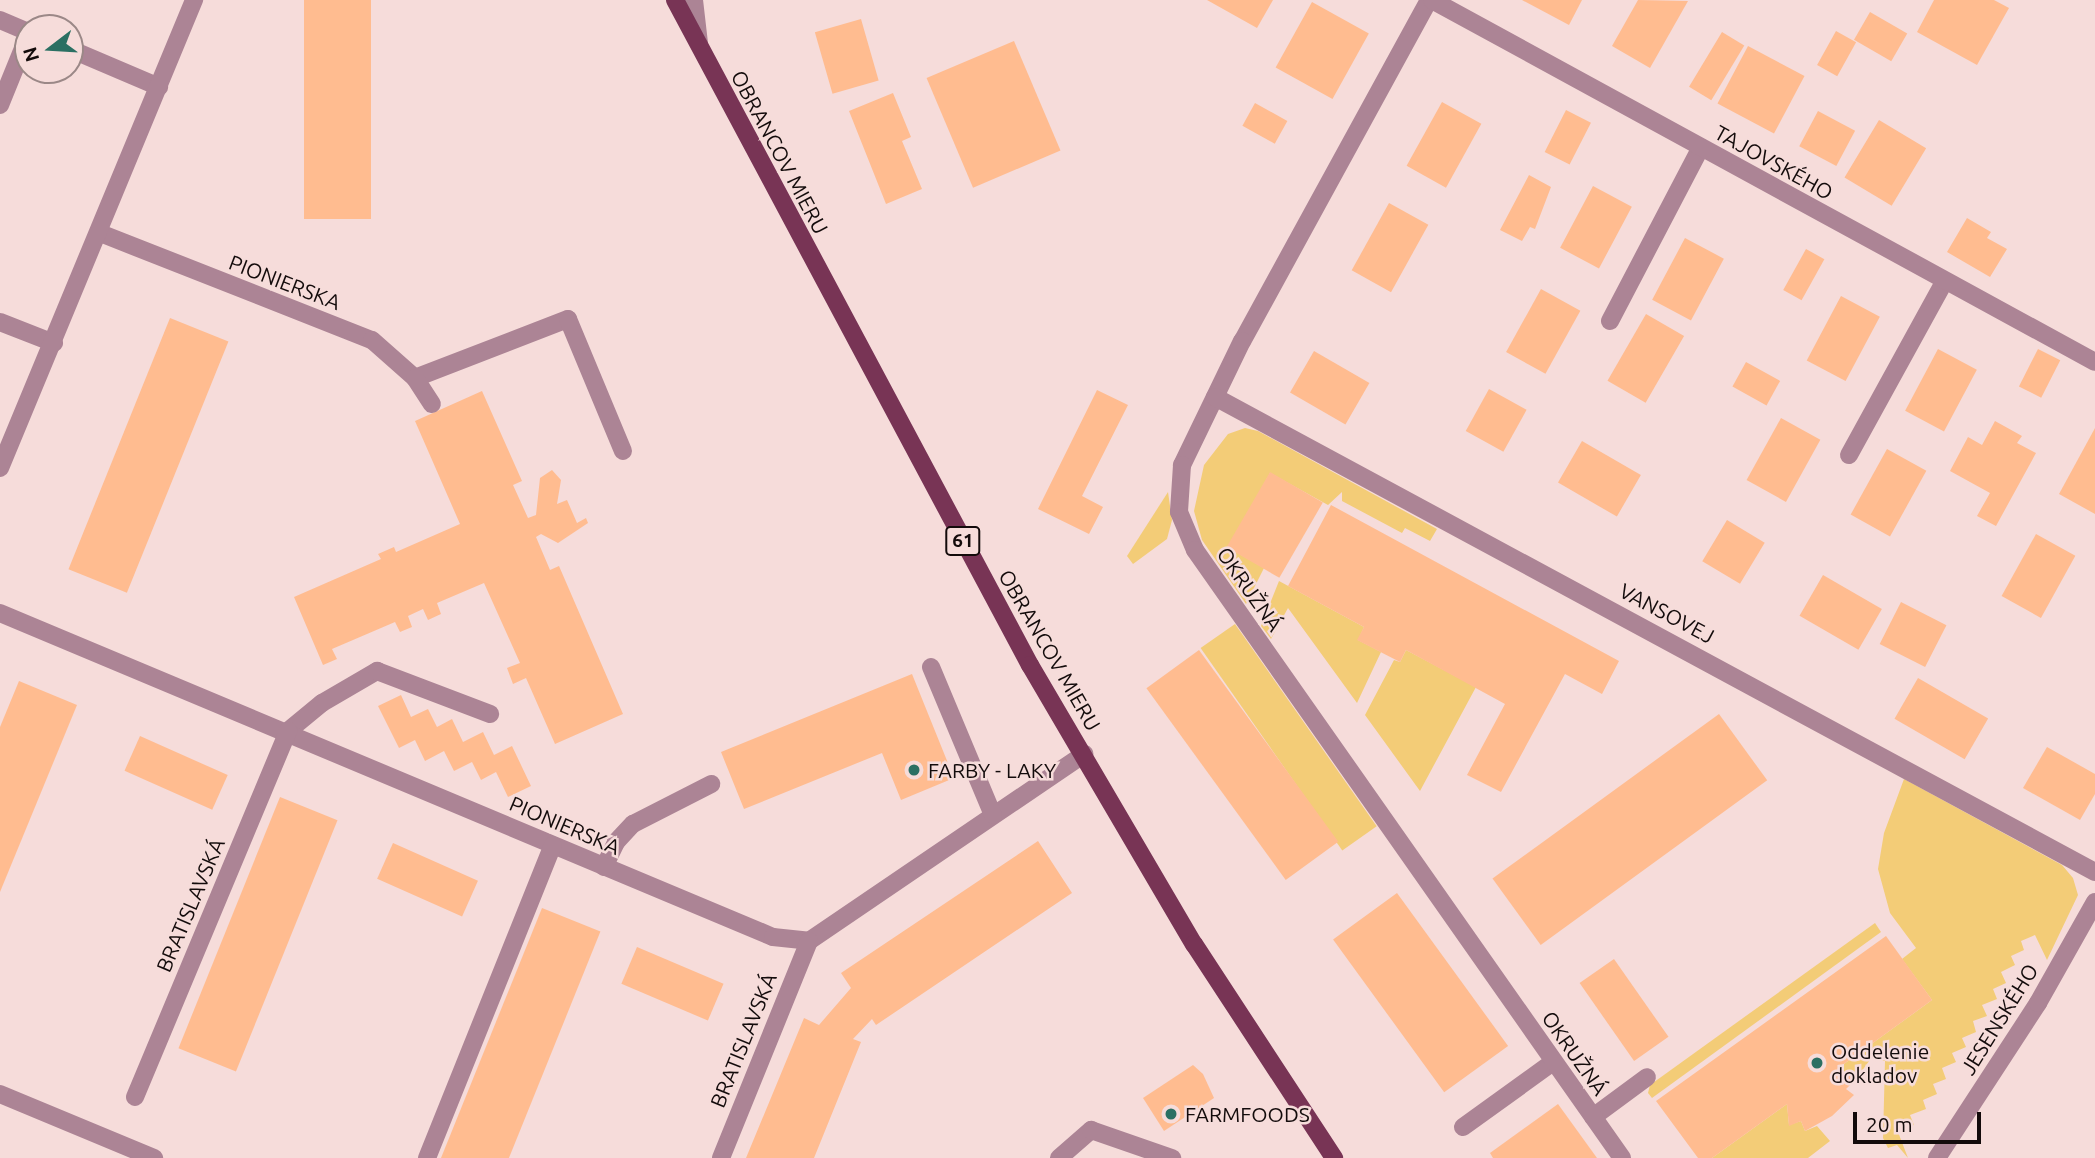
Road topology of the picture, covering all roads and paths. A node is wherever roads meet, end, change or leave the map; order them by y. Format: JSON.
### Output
{"nodes":[{"id":1,"x":194,"y":0,"type":"edge"},
{"id":2,"x":675,"y":0,"type":"edge"},
{"id":3,"x":694,"y":0,"type":"edge"},
{"id":4,"x":1430,"y":0,"type":"edge"},
{"id":5,"x":699,"y":47,"type":"junction"},
{"id":6,"x":84,"y":55,"type":"edge"},
{"id":7,"x":14,"y":70,"type":"edge"},
{"id":8,"x":159,"y":87,"type":"junction"},
{"id":9,"x":0,"y":105,"type":"edge"},
{"id":10,"x":1700,"y":147,"type":"junction"},
{"id":11,"x":100,"y":233,"type":"junction"},
{"id":12,"x":1944,"y":282,"type":"junction"},
{"id":13,"x":1609,"y":321,"type":"dead end"},
{"id":14,"x":0,"y":322,"type":"edge"},
{"id":15,"x":54,"y":344,"type":"junction"},
{"id":16,"x":2095,"y":362,"type":"edge"},
{"id":17,"x":415,"y":378,"type":"junction"},
{"id":18,"x":1215,"y":397,"type":"junction"},
{"id":19,"x":432,"y":404,"type":"dead end"},
{"id":20,"x":623,"y":451,"type":"dead end"},
{"id":21,"x":1849,"y":455,"type":"dead end"},
{"id":22,"x":0,"y":468,"type":"edge"},
{"id":23,"x":0,"y":613,"type":"edge"},
{"id":24,"x":931,"y":667,"type":"dead end"},
{"id":25,"x":490,"y":714,"type":"dead end"},
{"id":26,"x":288,"y":731,"type":"junction"},
{"id":27,"x":1084,"y":754,"type":"junction"},
{"id":28,"x":711,"y":784,"type":"dead end"},
{"id":29,"x":993,"y":815,"type":"junction"},
{"id":30,"x":553,"y":845,"type":"junction"},
{"id":31,"x":604,"y":867,"type":"junction"},
{"id":32,"x":2095,"y":872,"type":"edge"},
{"id":33,"x":2095,"y":902,"type":"edge"},
{"id":34,"x":809,"y":941,"type":"junction"},
{"id":35,"x":1553,"y":1062,"type":"junction"},
{"id":36,"x":1647,"y":1077,"type":"dead end"},
{"id":37,"x":0,"y":1094,"type":"edge"},
{"id":38,"x":135,"y":1097,"type":"dead end"},
{"id":39,"x":1592,"y":1117,"type":"junction"},
{"id":40,"x":1463,"y":1128,"type":"dead end"},
{"id":41,"x":154,"y":1158,"type":"edge"},
{"id":42,"x":427,"y":1158,"type":"edge"},
{"id":43,"x":721,"y":1158,"type":"edge"},
{"id":44,"x":1059,"y":1158,"type":"edge"},
{"id":45,"x":1172,"y":1158,"type":"edge"},
{"id":46,"x":1334,"y":1158,"type":"edge"},
{"id":47,"x":1622,"y":1158,"type":"edge"},
{"id":48,"x":1937,"y":1158,"type":"edge"}],
"edges":[{"from":1,"to":8,"type":"street"},
{"from":2,"to":5,"type":"main road","name":"OBRANCOV MIERU","number":"61"},
{"from":3,"to":5,"type":"street"},
{"from":4,"to":10,"type":"street","name":"TAJOVSKÉHO"},
{"from":4,"to":18,"type":"street","name":"OKRUŽNÁ"},
{"from":5,"to":27,"type":"main road","name":"OBRANCOV MIERU","number":"61"},
{"from":6,"to":8,"type":"street"},
{"from":7,"to":9,"type":"street"},
{"from":8,"to":11,"type":"street"},
{"from":10,"to":12,"type":"street","name":"TAJOVSKÉHO"},
{"from":10,"to":13,"type":"street"},
{"from":11,"to":15,"type":"street"},
{"from":11,"to":17,"type":"street","name":"PIONIERSKA"},
{"from":12,"to":16,"type":"street","name":"TAJOVSKÉHO"},
{"from":12,"to":21,"type":"street"},
{"from":14,"to":15,"type":"street"},
{"from":15,"to":22,"type":"street"},
{"from":17,"to":19,"type":"street","name":"PIONIERSKA"},
{"from":17,"to":20,"type":"street"},
{"from":18,"to":32,"type":"street","name":"VANSOVEJ"},
{"from":18,"to":35,"type":"street","name":"OKRUŽNÁ"},
{"from":23,"to":26,"type":"street","name":"PIONIERSKA"},
{"from":24,"to":29,"type":"street"},
{"from":25,"to":26,"type":"street"},
{"from":26,"to":30,"type":"street","name":"PIONIERSKA"},
{"from":26,"to":38,"type":"street","name":"BRATISLAVSKÁ"},
{"from":27,"to":29,"type":"street"},
{"from":27,"to":46,"type":"main road","name":"OBRANCOV MIERU","number":"61"},
{"from":28,"to":31,"type":"street"},
{"from":29,"to":34,"type":"street"},
{"from":30,"to":31,"type":"street","name":"PIONIERSKA"},
{"from":30,"to":42,"type":"street"},
{"from":31,"to":34,"type":"street","name":"PIONIERSKA"},
{"from":33,"to":48,"type":"street","name":"JESENSKÉHO"},
{"from":34,"to":43,"type":"street","name":"BRATISLAVSKÁ"},
{"from":35,"to":39,"type":"street","name":"OKRUŽNÁ"},
{"from":35,"to":40,"type":"street"},
{"from":36,"to":39,"type":"street"},
{"from":37,"to":41,"type":"street"},
{"from":39,"to":47,"type":"street","name":"OKRUŽNÁ"},
{"from":44,"to":45,"type":"street"}]}
